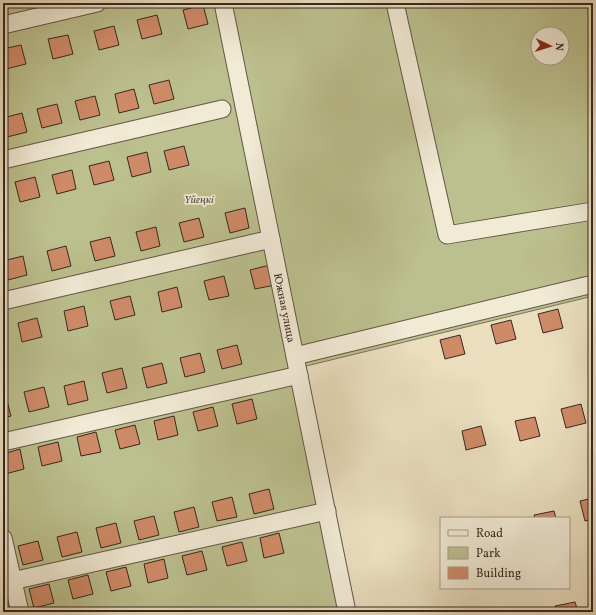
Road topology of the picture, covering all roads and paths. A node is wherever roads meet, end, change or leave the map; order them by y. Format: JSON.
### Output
{"nodes":[{"id":1,"x":97,"y":3,"type":"edge"},
{"id":2,"x":223,"y":3,"type":"edge"},
{"id":3,"x":395,"y":3,"type":"edge"},
{"id":4,"x":3,"y":25,"type":"edge"},
{"id":5,"x":222,"y":109,"type":"dead end"},
{"id":6,"x":3,"y":160,"type":"edge"},
{"id":7,"x":593,"y":210,"type":"edge"},
{"id":8,"x":271,"y":240,"type":"junction"},
{"id":9,"x":593,"y":284,"type":"edge"},
{"id":10,"x":3,"y":301,"type":"edge"},
{"id":11,"x":295,"y":356,"type":"junction"},
{"id":12,"x":299,"y":375,"type":"junction"},
{"id":13,"x":3,"y":442,"type":"edge"},
{"id":14,"x":327,"y":511,"type":"junction"},
{"id":15,"x":3,"y":538,"type":"edge"},
{"id":16,"x":8,"y":582,"type":"edge"},
{"id":17,"x":20,"y":612,"type":"edge"},
{"id":18,"x":347,"y":612,"type":"edge"}],
"edges":[{"from":1,"to":4,"type":"lane"},
{"from":2,"to":8,"type":"lane","name":"Южная улица"},
{"from":3,"to":7,"type":"lane"},
{"from":5,"to":6,"type":"lane"},
{"from":8,"to":10,"type":"lane"},
{"from":8,"to":11,"type":"lane","name":"Южная улица"},
{"from":9,"to":11,"type":"lane"},
{"from":11,"to":12,"type":"lane","name":"Южная улица"},
{"from":12,"to":13,"type":"lane"},
{"from":12,"to":14,"type":"lane","name":"Южная улица"},
{"from":14,"to":16,"type":"lane"},
{"from":14,"to":18,"type":"lane","name":"Южная улица"},
{"from":15,"to":16,"type":"lane"},
{"from":16,"to":17,"type":"lane"}]}
